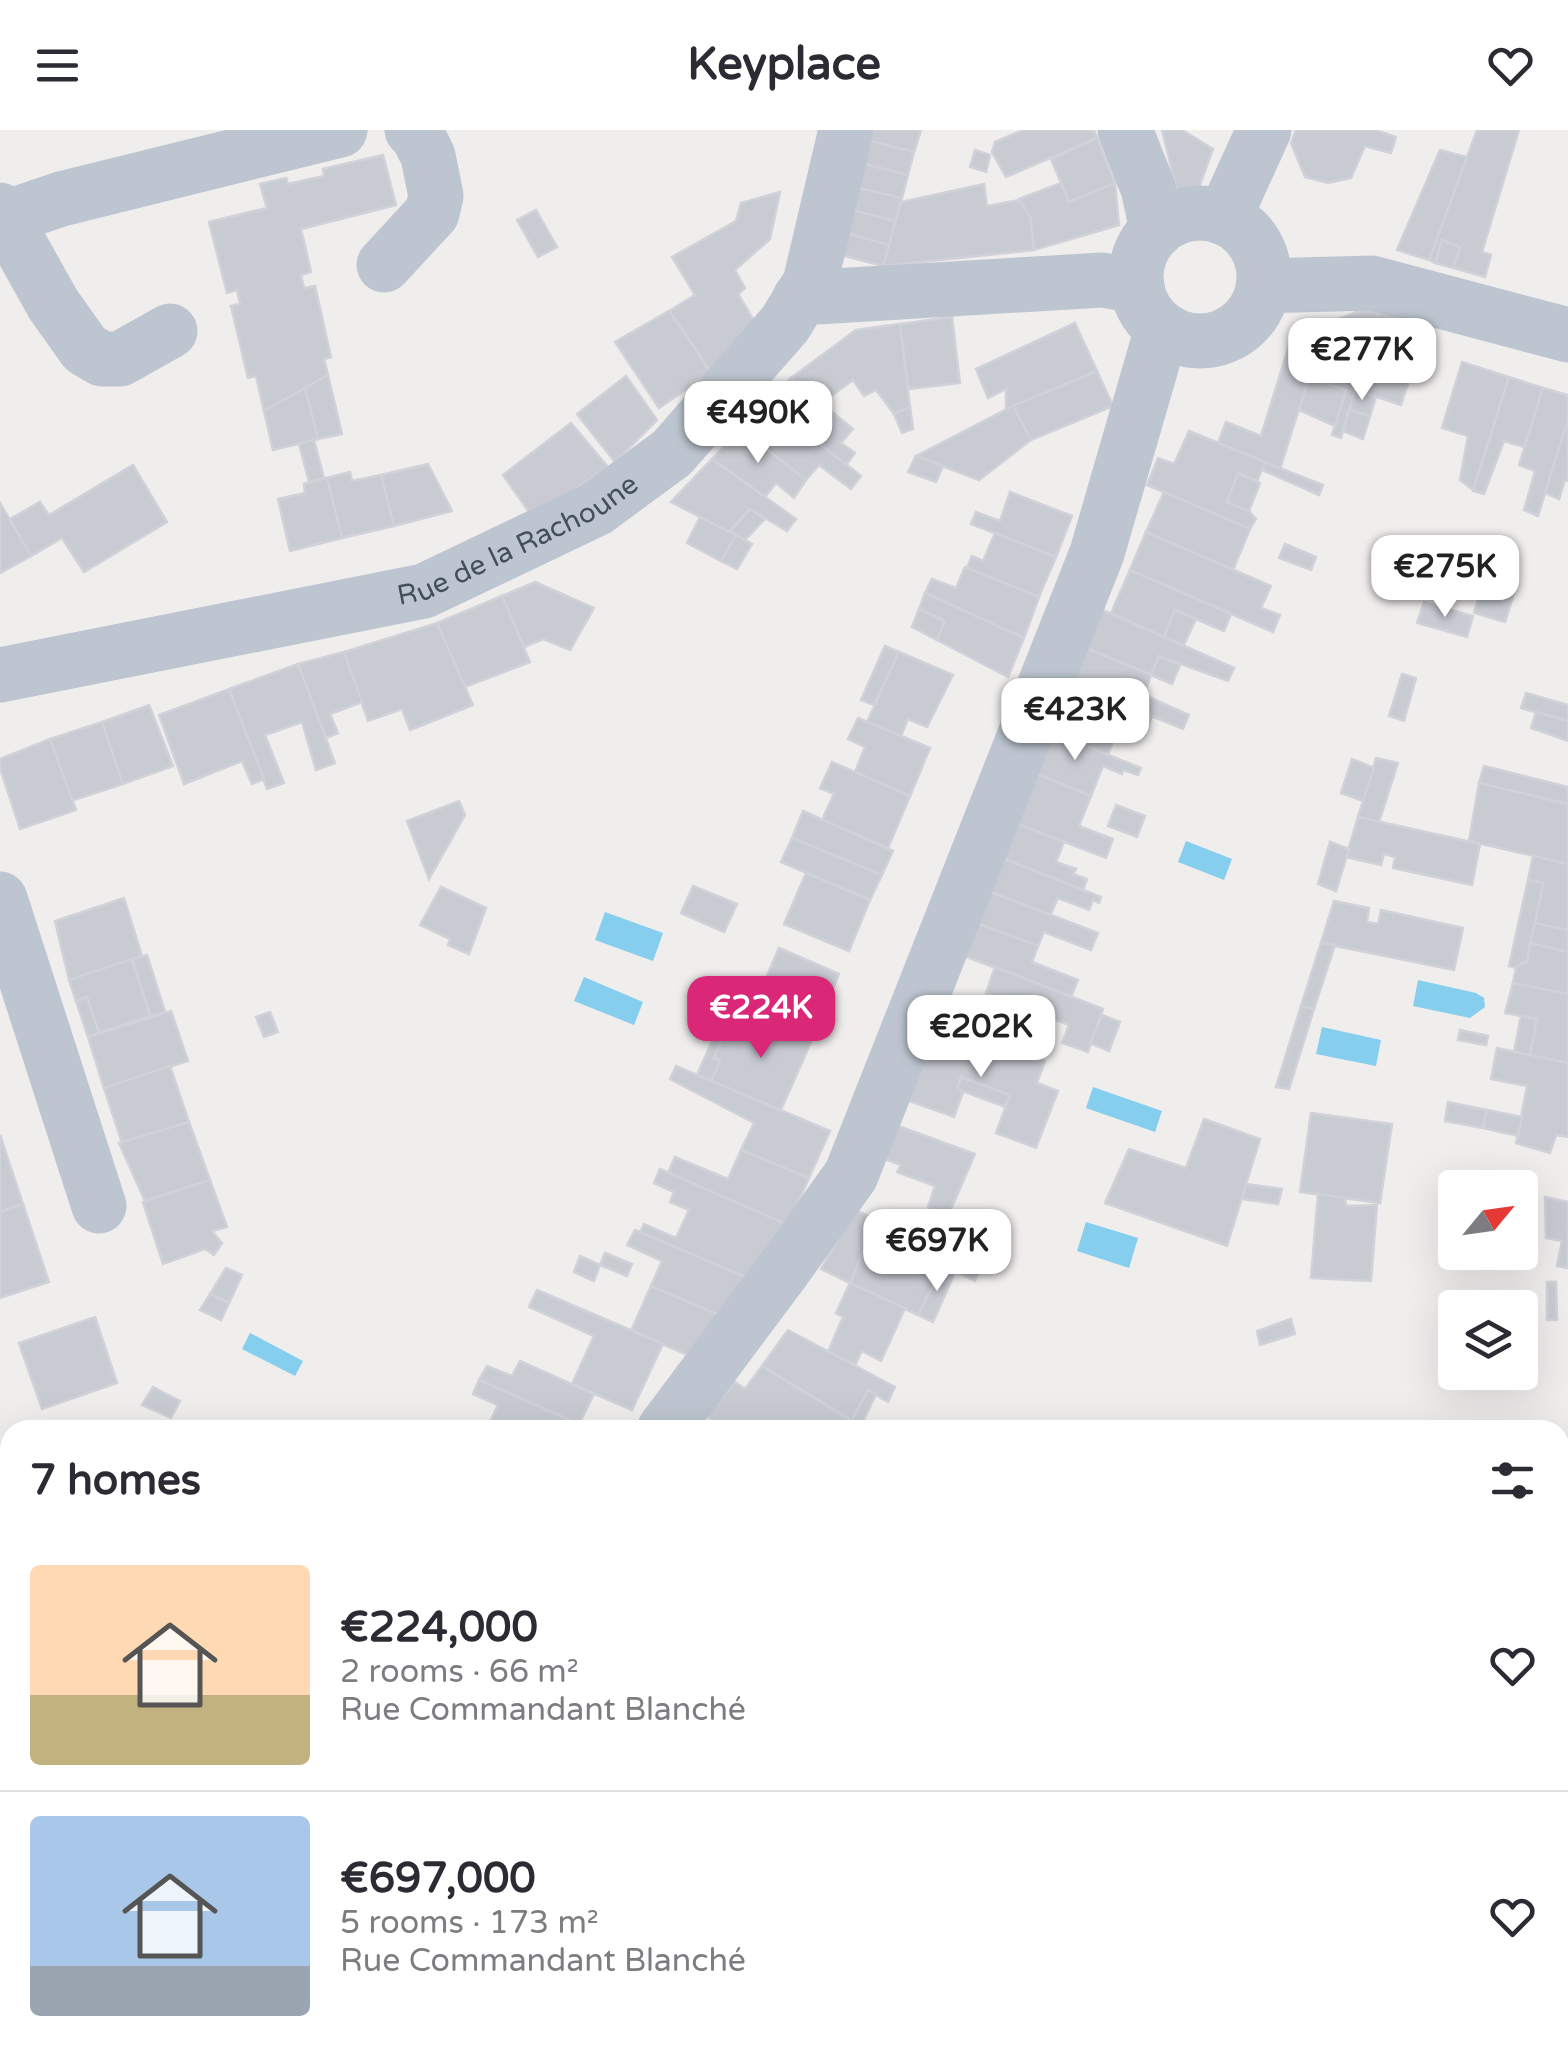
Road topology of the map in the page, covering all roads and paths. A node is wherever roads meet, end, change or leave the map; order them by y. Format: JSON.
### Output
{"nodes":[{"id":1,"x":340,"y":130,"type":"edge"},
{"id":2,"x":412,"y":130,"type":"edge"},
{"id":3,"x":846,"y":130,"type":"edge"},
{"id":4,"x":1125,"y":130,"type":"edge"},
{"id":5,"x":1264,"y":130,"type":"edge"},
{"id":6,"x":3,"y":214,"type":"edge"},
{"id":7,"x":1224,"y":218,"type":"junction"},
{"id":8,"x":1157,"y":230,"type":"junction"},
{"id":9,"x":384,"y":266,"type":"dead end"},
{"id":10,"x":1264,"y":286,"type":"junction"},
{"id":11,"x":800,"y":298,"type":"junction"},
{"id":12,"x":1149,"y":308,"type":"junction"},
{"id":13,"x":170,"y":331,"type":"dead end"},
{"id":14,"x":1568,"y":335,"type":"edge"},
{"id":15,"x":0,"y":675,"type":"edge"},
{"id":16,"x":0,"y":900,"type":"edge"},
{"id":17,"x":100,"y":1206,"type":"dead end"},
{"id":18,"x":671,"y":1420,"type":"edge"}],
"edges":[{"from":1,"to":6,"type":"street"},
{"from":2,"to":9,"type":"street"},
{"from":3,"to":11,"type":"street","name":"Rue de la Rachoune"},
{"from":4,"to":8,"type":"street"},
{"from":5,"to":7,"type":"street"},
{"from":6,"to":13,"type":"street"},
{"from":7,"to":8,"type":"street"},
{"from":7,"to":10,"type":"street"},
{"from":8,"to":12,"type":"street"},
{"from":10,"to":12,"type":"street"},
{"from":10,"to":14,"type":"street"},
{"from":11,"to":12,"type":"street"},
{"from":11,"to":15,"type":"street","name":"Rue de la Rachoune"},
{"from":12,"to":18,"type":"street"},
{"from":16,"to":17,"type":"street"}]}
